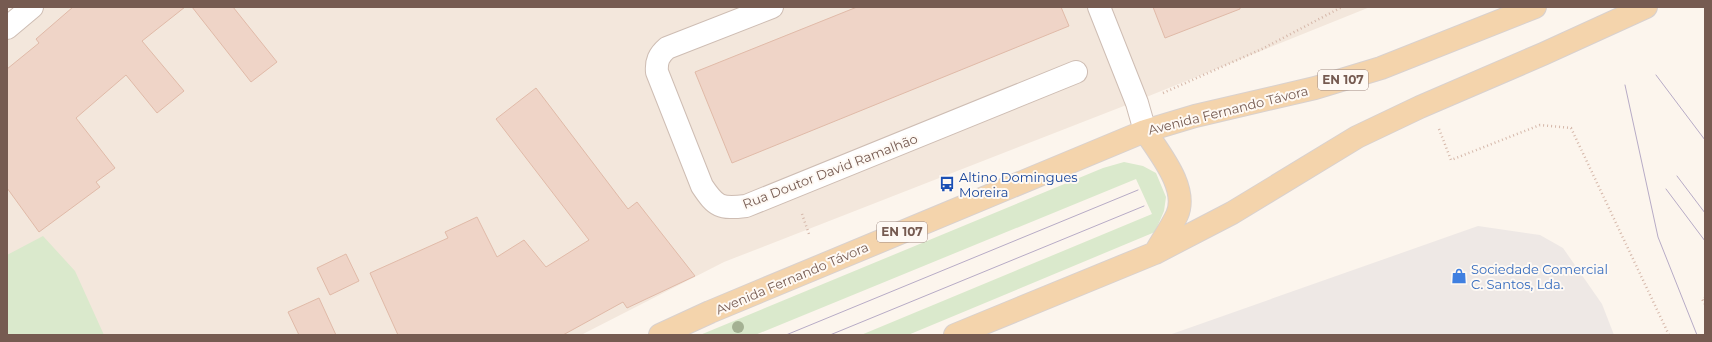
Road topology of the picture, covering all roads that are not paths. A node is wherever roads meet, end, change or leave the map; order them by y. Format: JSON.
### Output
{"nodes":[{"id":1,"x":32,"y":7,"type":"edge"},
{"id":2,"x":772,"y":7,"type":"edge"},
{"id":3,"x":1099,"y":7,"type":"edge"},
{"id":4,"x":1534,"y":7,"type":"edge"},
{"id":5,"x":1646,"y":7,"type":"edge"},
{"id":6,"x":7,"y":28,"type":"edge"},
{"id":7,"x":1076,"y":72,"type":"dead end"},
{"id":8,"x":1145,"y":131,"type":"junction"},
{"id":9,"x":1155,"y":253,"type":"junction"},
{"id":10,"x":987,"y":329,"type":"edge"},
{"id":11,"x":660,"y":335,"type":"edge"},
{"id":12,"x":955,"y":335,"type":"edge"}],
"edges":[{"from":1,"to":6,"type":"street"},
{"from":2,"to":7,"type":"street","name":"Rua Doutor David Ramalhão"},
{"from":3,"to":8,"type":"street"},
{"from":4,"to":8,"type":"main road","name":"Avenida Fernando Távora","number":"EN 107"},
{"from":5,"to":9,"type":"main road"},
{"from":8,"to":9,"type":"main road"},
{"from":8,"to":11,"type":"main road","name":"Avenida Fernando Távora","number":"EN 107"},
{"from":9,"to":10,"type":"main road"},
{"from":10,"to":12,"type":"main road"}]}
